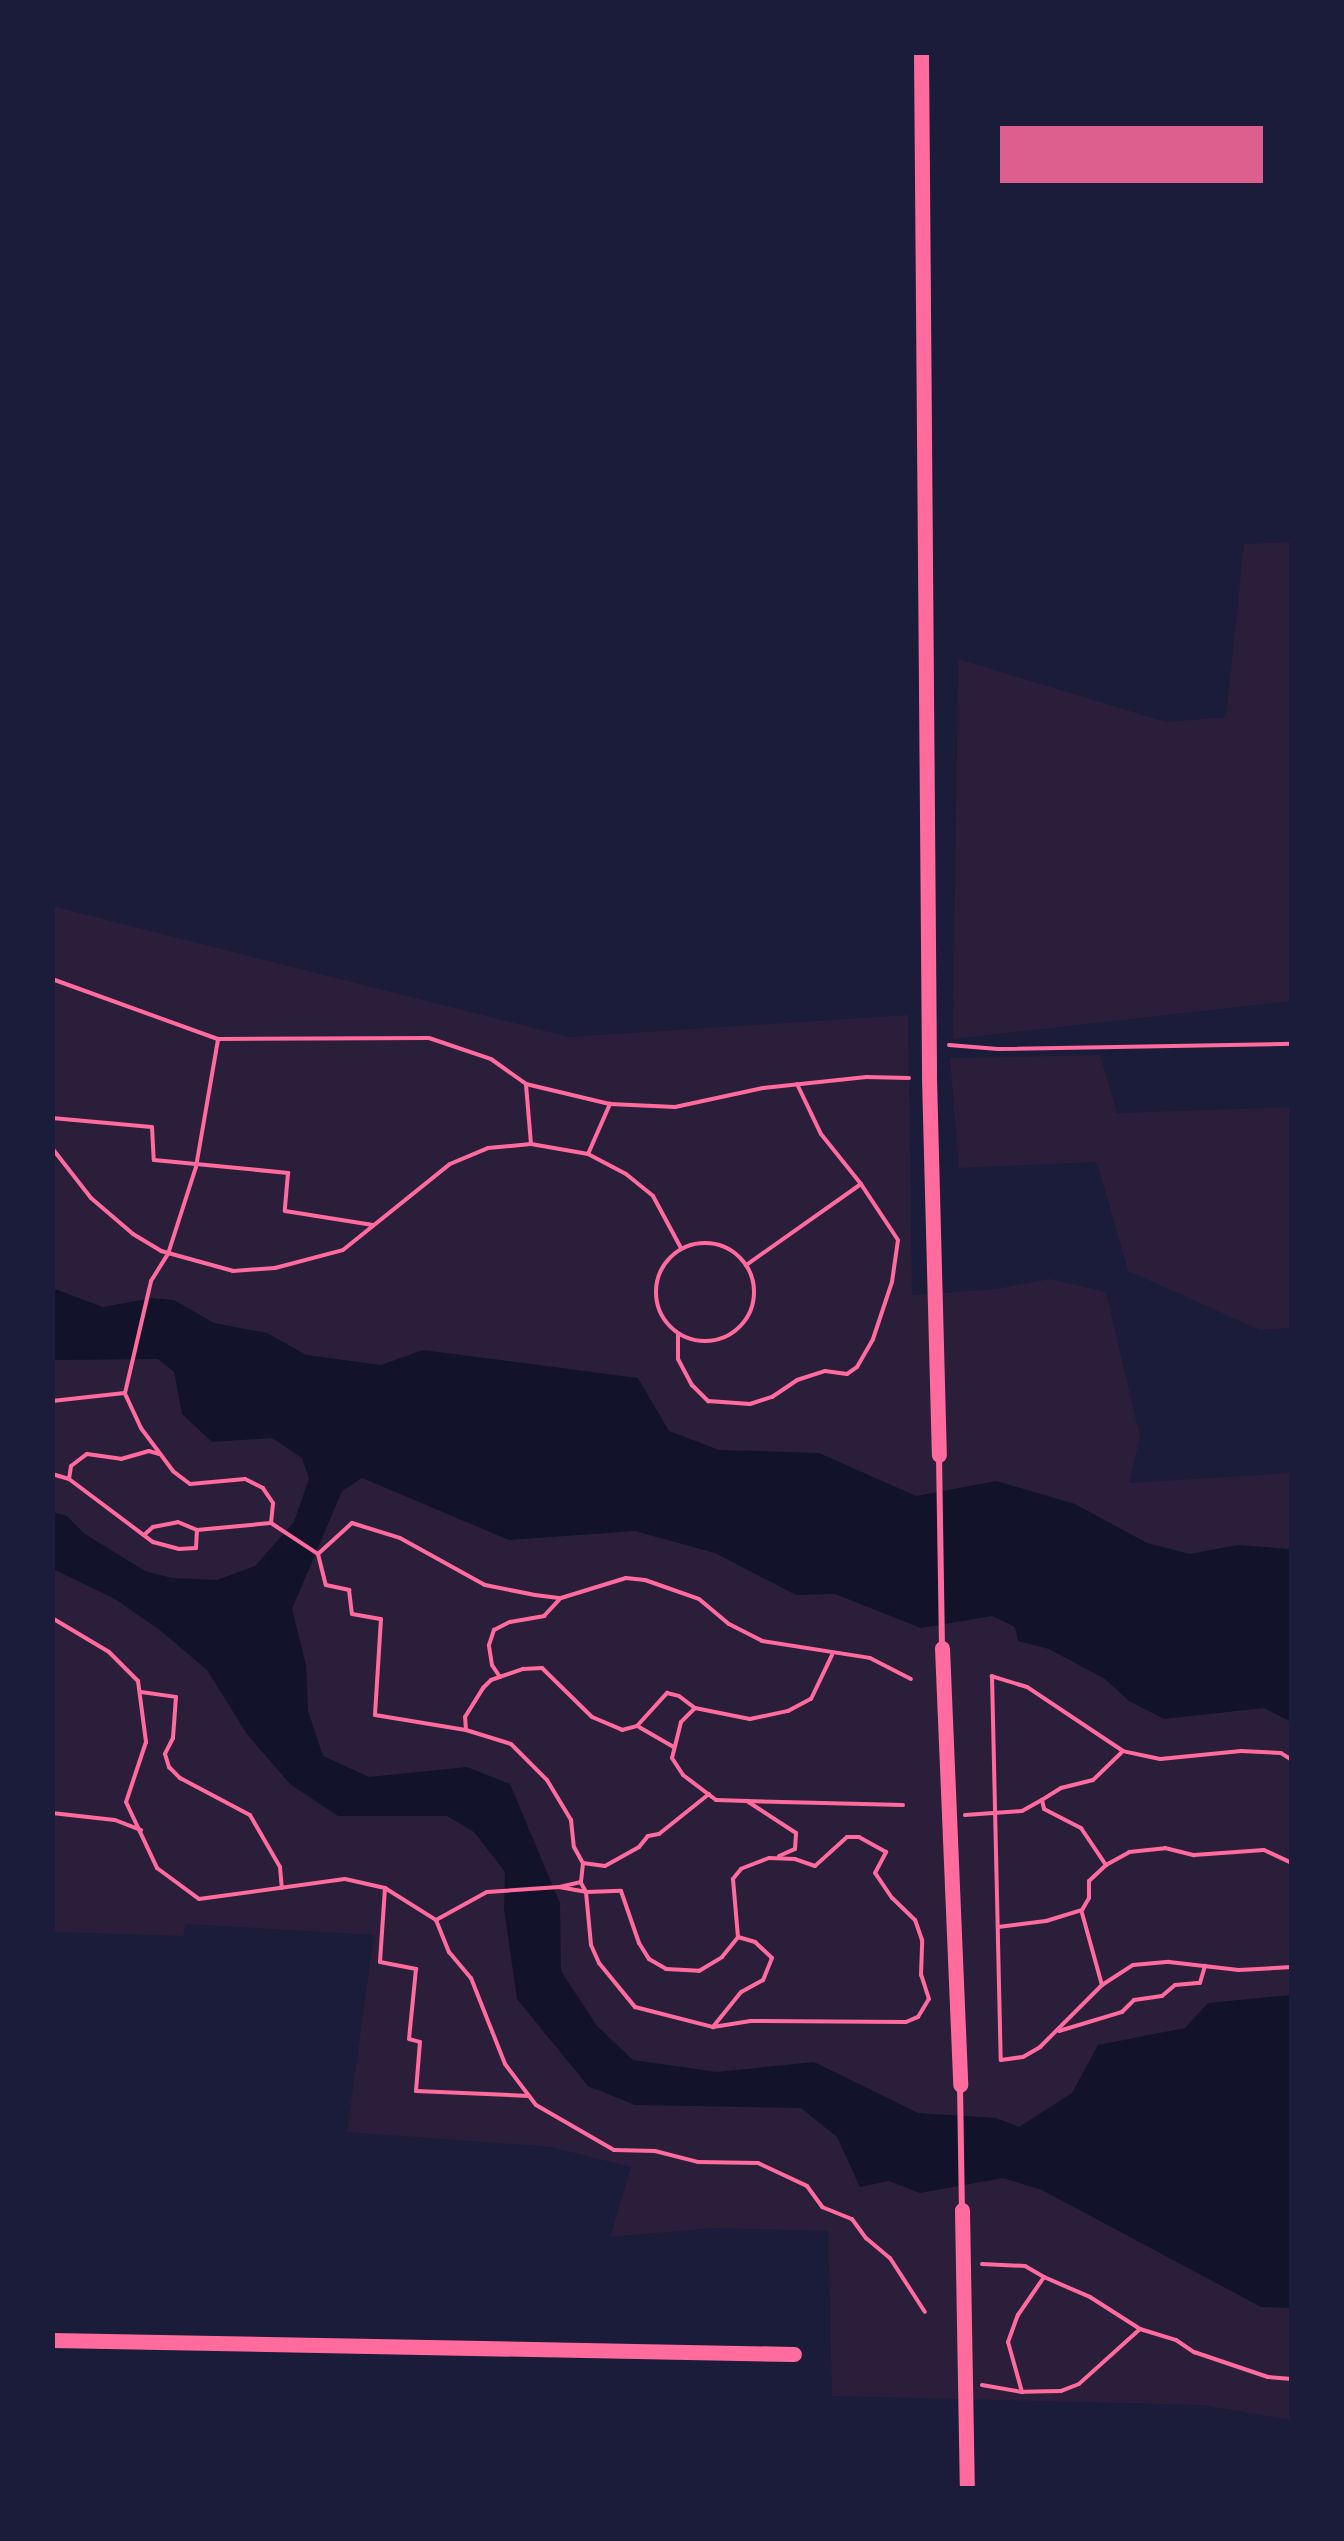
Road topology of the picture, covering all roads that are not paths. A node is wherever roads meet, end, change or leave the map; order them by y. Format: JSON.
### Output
{"nodes":[{"id":1,"x":921,"y":52,"type":"edge"},
{"id":2,"x":939,"y":1455,"type":"joint"},
{"id":3,"x":942,"y":1648,"type":"joint"},
{"id":4,"x":960,"y":2085,"type":"joint"},
{"id":5,"x":962,"y":2210,"type":"joint"},
{"id":6,"x":52,"y":2340,"type":"edge"},
{"id":7,"x":794,"y":2354,"type":"dead end"},
{"id":8,"x":967,"y":2488,"type":"edge"}],
"edges":[{"from":1,"to":2,"type":"street"},
{"from":2,"to":3,"type":"lane"},
{"from":3,"to":4,"type":"street"},
{"from":4,"to":5,"type":"lane"},
{"from":5,"to":8,"type":"street"},
{"from":6,"to":7,"type":"street"}]}
